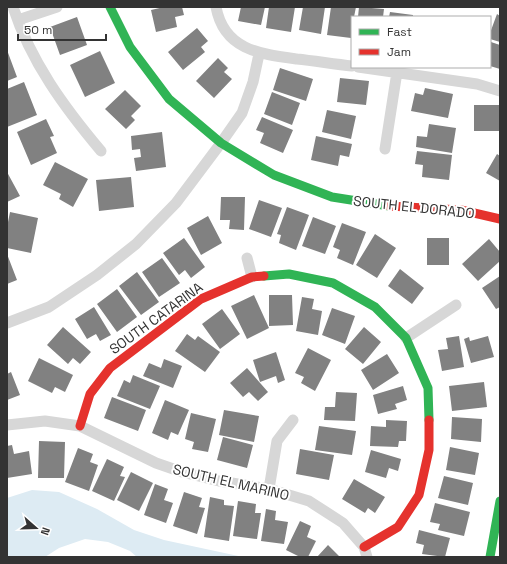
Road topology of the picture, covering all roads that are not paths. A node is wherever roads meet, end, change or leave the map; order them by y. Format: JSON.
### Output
{"nodes":[{"id":1,"x":13,"y":7,"type":"edge"},
{"id":2,"x":57,"y":7,"type":"edge"},
{"id":3,"x":110,"y":7,"type":"edge"},
{"id":4,"x":216,"y":7,"type":"edge"},
{"id":5,"x":18,"y":20,"type":"junction"},
{"id":6,"x":259,"y":54,"type":"junction"},
{"id":7,"x":351,"y":66,"type":"edge"},
{"id":8,"x":366,"y":68,"type":"edge"},
{"id":9,"x":396,"y":72,"type":"junction"},
{"id":10,"x":500,"y":91,"type":"edge"},
{"id":11,"x":221,"y":144,"type":"junction"},
{"id":12,"x":385,"y":149,"type":"dead end"},
{"id":13,"x":101,"y":151,"type":"dead end"},
{"id":14,"x":500,"y":219,"type":"edge"},
{"id":15,"x":247,"y":258,"type":"dead end"},
{"id":16,"x":252,"y":277,"type":"junction"},
{"id":17,"x":456,"y":306,"type":"dead end"},
{"id":18,"x":7,"y":323,"type":"edge"},
{"id":19,"x":406,"y":338,"type":"junction"},
{"id":20,"x":293,"y":420,"type":"dead end"},
{"id":21,"x":7,"y":425,"type":"edge"},
{"id":22,"x":80,"y":426,"type":"junction"},
{"id":23,"x":269,"y":489,"type":"junction"},
{"id":24,"x":500,"y":501,"type":"edge"},
{"id":25,"x":365,"y":552,"type":"edge"},
{"id":26,"x":490,"y":557,"type":"edge"}],
"edges":[{"from":1,"to":5,"type":"street"},
{"from":2,"to":5,"type":"street"},
{"from":3,"to":11,"type":"street","name":"SOUTH EL DORADO"},
{"from":4,"to":6,"type":"street"},
{"from":5,"to":13,"type":"street"},
{"from":6,"to":7,"type":"street"},
{"from":6,"to":11,"type":"street"},
{"from":8,"to":9,"type":"street"},
{"from":9,"to":10,"type":"street"},
{"from":9,"to":12,"type":"street"},
{"from":11,"to":14,"type":"street","name":"SOUTH EL DORADO"},
{"from":11,"to":18,"type":"street"},
{"from":15,"to":16,"type":"street"},
{"from":16,"to":19,"type":"street","name":"SOUTH CATARINA"},
{"from":16,"to":22,"type":"street","name":"SOUTH CATARINA"},
{"from":17,"to":19,"type":"street"},
{"from":19,"to":25,"type":"street","name":"SOUTH CATARINA"},
{"from":20,"to":23,"type":"street"},
{"from":21,"to":22,"type":"street","name":"SOUTH EL MARINO"},
{"from":22,"to":23,"type":"street","name":"SOUTH EL MARINO"},
{"from":23,"to":25,"type":"street","name":"SOUTH EL MARINO"},
{"from":24,"to":26,"type":"street"}]}
